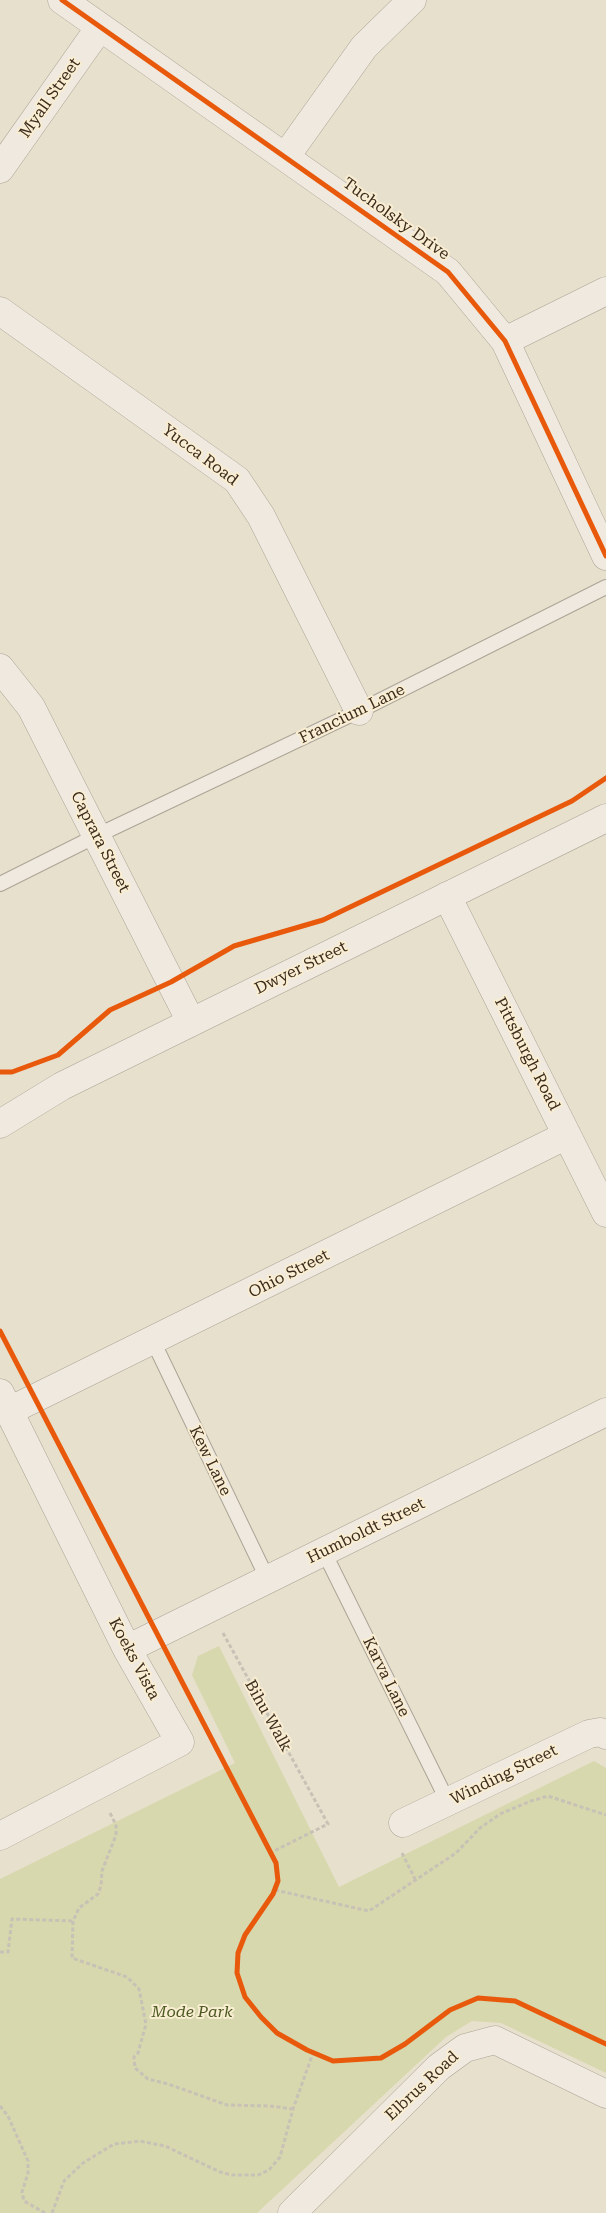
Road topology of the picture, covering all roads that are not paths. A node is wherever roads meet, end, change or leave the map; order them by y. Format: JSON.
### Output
{"nodes":[{"id":1,"x":62,"y":0,"type":"edge"},
{"id":2,"x":412,"y":0,"type":"edge"},
{"id":3,"x":100,"y":28,"type":"junction"},
{"id":4,"x":286,"y":156,"type":"junction"},
{"id":5,"x":0,"y":170,"type":"edge"},
{"id":6,"x":606,"y":291,"type":"edge"},
{"id":7,"x":0,"y":311,"type":"edge"},
{"id":8,"x":505,"y":341,"type":"junction"},
{"id":9,"x":606,"y":556,"type":"edge"},
{"id":10,"x":606,"y":587,"type":"edge"},
{"id":11,"x":0,"y":668,"type":"edge"},
{"id":12,"x":359,"y":711,"type":"junction"},
{"id":13,"x":606,"y":818,"type":"edge"},
{"id":14,"x":96,"y":836,"type":"junction"},
{"id":15,"x":0,"y":884,"type":"edge"},
{"id":16,"x":447,"y":896,"type":"junction"},
{"id":17,"x":191,"y":1022,"type":"junction"},
{"id":18,"x":0,"y":1124,"type":"edge"},
{"id":19,"x":567,"y":1135,"type":"junction"},
{"id":20,"x":606,"y":1213,"type":"edge"},
{"id":21,"x":153,"y":1341,"type":"junction"},
{"id":22,"x":4,"y":1402,"type":"edge"},
{"id":23,"x":606,"y":1412,"type":"edge"},
{"id":24,"x":324,"y":1552,"type":"junction"},
{"id":25,"x":268,"y":1580,"type":"junction"},
{"id":26,"x":127,"y":1649,"type":"junction"},
{"id":27,"x":606,"y":1735,"type":"edge"},
{"id":28,"x":448,"y":1802,"type":"junction"},
{"id":29,"x":403,"y":1823,"type":"dead end"},
{"id":30,"x":0,"y":1836,"type":"edge"},
{"id":31,"x":606,"y":2094,"type":"edge"},
{"id":32,"x":292,"y":2213,"type":"edge"}],
"edges":[{"from":1,"to":3,"type":"street","name":"Tucholsky Drive"},
{"from":2,"to":4,"type":"street"},
{"from":3,"to":4,"type":"street","name":"Tucholsky Drive"},
{"from":3,"to":5,"type":"street","name":"Myall Street"},
{"from":4,"to":8,"type":"street","name":"Tucholsky Drive"},
{"from":6,"to":8,"type":"street"},
{"from":7,"to":12,"type":"street","name":"Yucca Road"},
{"from":8,"to":9,"type":"street","name":"Tucholsky Drive"},
{"from":10,"to":12,"type":"lane","name":"Francium Lane"},
{"from":11,"to":14,"type":"street","name":"Caprara Street"},
{"from":12,"to":14,"type":"lane","name":"Francium Lane"},
{"from":13,"to":16,"type":"street","name":"Dwyer Street"},
{"from":14,"to":15,"type":"lane","name":"Francium Lane"},
{"from":14,"to":17,"type":"street","name":"Caprara Street"},
{"from":16,"to":17,"type":"street","name":"Dwyer Street"},
{"from":16,"to":19,"type":"street","name":"Pittsburgh Road"},
{"from":17,"to":18,"type":"street","name":"Dwyer Street"},
{"from":19,"to":20,"type":"street","name":"Pittsburgh Road"},
{"from":19,"to":21,"type":"street","name":"Ohio Street"},
{"from":21,"to":22,"type":"street","name":"Ohio Street"},
{"from":21,"to":25,"type":"lane","name":"Kew Lane"},
{"from":22,"to":26,"type":"street","name":"Koeks Vista"},
{"from":23,"to":24,"type":"street","name":"Humboldt Street"},
{"from":24,"to":25,"type":"street","name":"Humboldt Street"},
{"from":24,"to":28,"type":"lane","name":"Karva Lane"},
{"from":25,"to":26,"type":"street","name":"Humboldt Street"},
{"from":26,"to":30,"type":"street","name":"Koeks Vista"},
{"from":27,"to":28,"type":"street","name":"Winding Street"},
{"from":28,"to":29,"type":"street","name":"Winding Street"},
{"from":31,"to":32,"type":"street","name":"Elbrus Road"}]}
